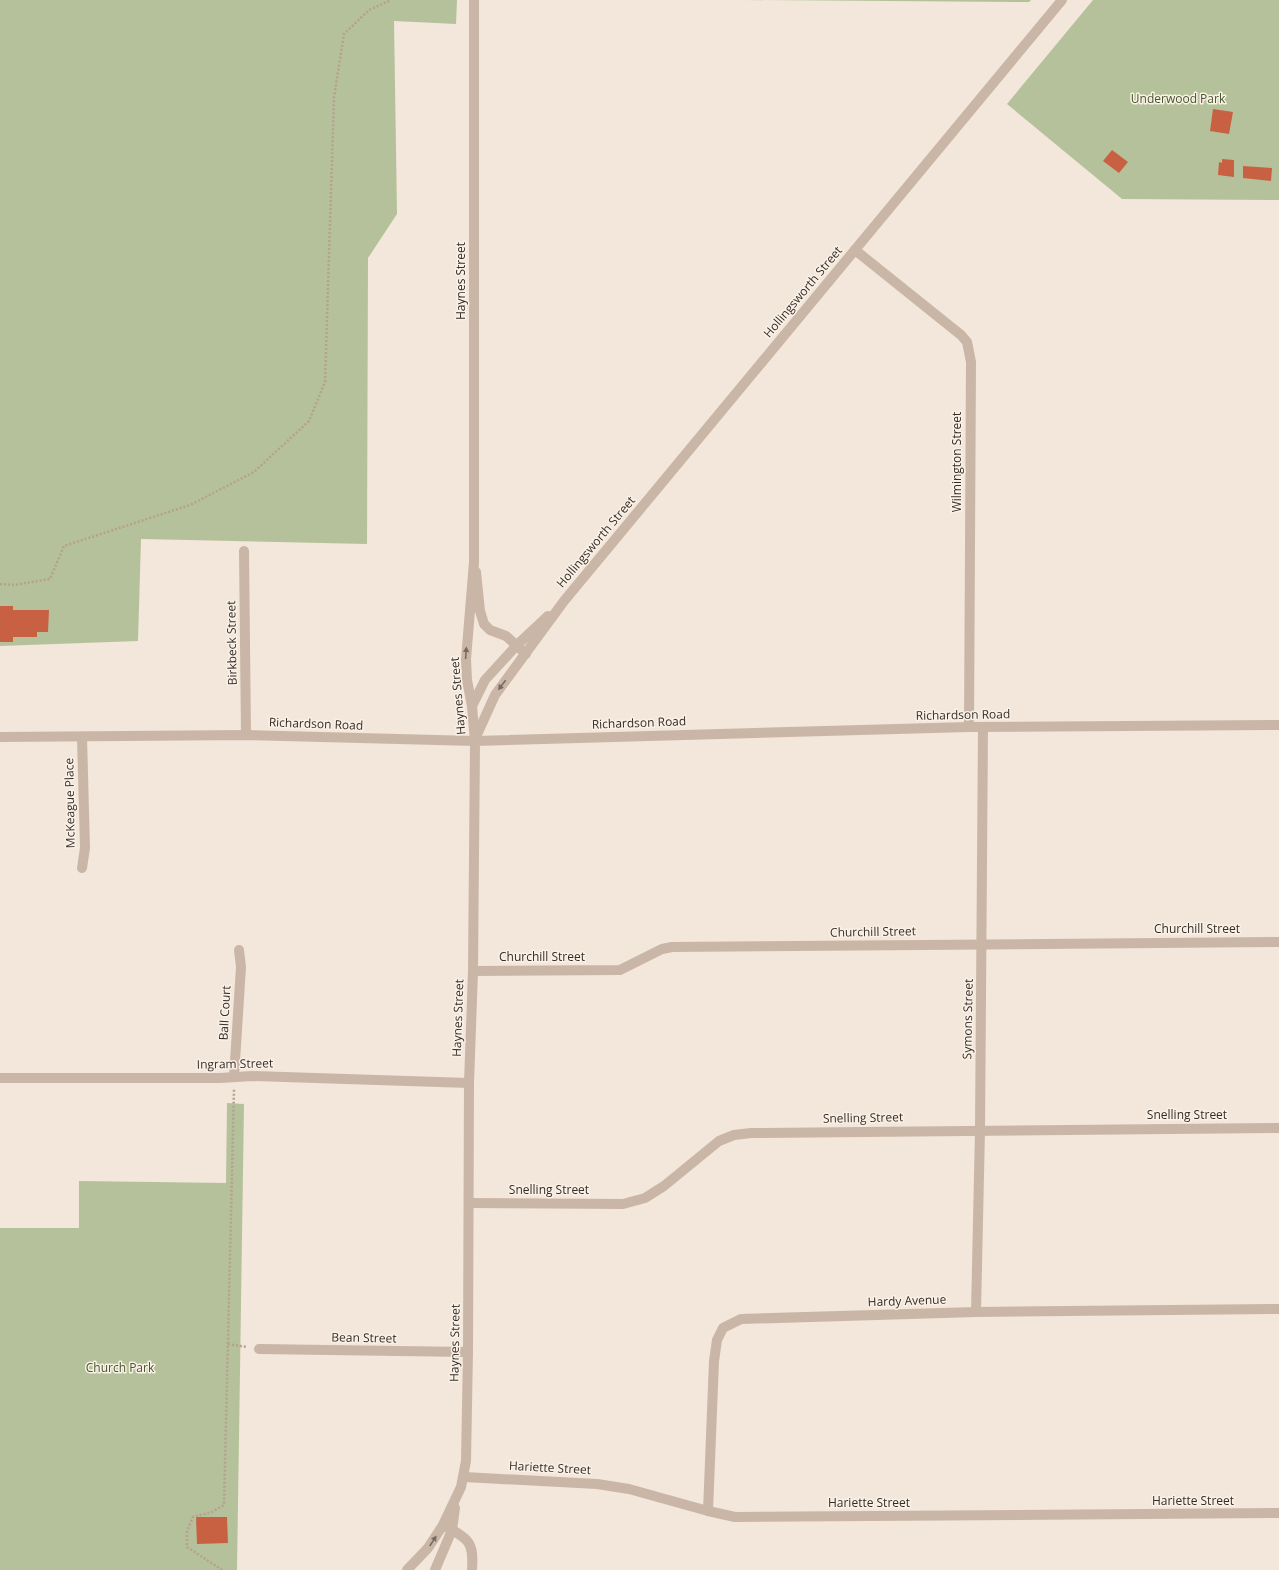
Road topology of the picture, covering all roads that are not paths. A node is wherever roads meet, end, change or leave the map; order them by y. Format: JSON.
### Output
{"nodes":[{"id":1,"x":474,"y":0,"type":"edge"},
{"id":2,"x":1062,"y":0,"type":"edge"},
{"id":3,"x":855,"y":250,"type":"junction"},
{"id":4,"x":244,"y":551,"type":"dead end"},
{"id":5,"x":474,"y":562,"type":"junction"},
{"id":6,"x":564,"y":601,"type":"junction"},
{"id":7,"x":517,"y":645,"type":"junction"},
{"id":8,"x":526,"y":654,"type":"junction"},
{"id":9,"x":472,"y":706,"type":"junction"},
{"id":10,"x":1279,"y":725,"type":"edge"},
{"id":11,"x":969,"y":727,"type":"junction"},
{"id":12,"x":983,"y":727,"type":"junction"},
{"id":13,"x":246,"y":735,"type":"junction"},
{"id":14,"x":0,"y":737,"type":"edge"},
{"id":15,"x":82,"y":737,"type":"junction"},
{"id":16,"x":475,"y":741,"type":"junction"},
{"id":17,"x":82,"y":868,"type":"dead end"},
{"id":18,"x":1279,"y":942,"type":"edge"},
{"id":19,"x":982,"y":944,"type":"junction"},
{"id":20,"x":239,"y":950,"type":"dead end"},
{"id":21,"x":473,"y":970,"type":"junction"},
{"id":22,"x":234,"y":1076,"type":"junction"},
{"id":23,"x":0,"y":1078,"type":"edge"},
{"id":24,"x":469,"y":1083,"type":"junction"},
{"id":25,"x":1279,"y":1128,"type":"edge"},
{"id":26,"x":980,"y":1130,"type":"junction"},
{"id":27,"x":469,"y":1203,"type":"junction"},
{"id":28,"x":1279,"y":1309,"type":"edge"},
{"id":29,"x":976,"y":1312,"type":"junction"},
{"id":30,"x":259,"y":1349,"type":"road end"},
{"id":31,"x":468,"y":1352,"type":"junction"},
{"id":32,"x":464,"y":1477,"type":"junction"},
{"id":33,"x":708,"y":1511,"type":"junction"},
{"id":34,"x":1279,"y":1514,"type":"edge"},
{"id":35,"x":447,"y":1527,"type":"junction"},
{"id":36,"x":407,"y":1570,"type":"edge"},
{"id":37,"x":435,"y":1570,"type":"edge"},
{"id":38,"x":472,"y":1570,"type":"edge"}],
"edges":[{"from":1,"to":5,"type":"street","name":"Haynes Street"},
{"from":2,"to":3,"type":"street","name":"Hollingsworth Street"},
{"from":3,"to":6,"type":"street","name":"Hollingsworth Street"},
{"from":3,"to":11,"type":"street","name":"Wilmington Street"},
{"from":4,"to":13,"type":"street","name":"Birkbeck Street"},
{"from":5,"to":7,"type":"street","name":"Haynes Street"},
{"from":9,"to":5,"type":"street","name":"Haynes Street","one_way":true},
{"from":6,"to":7,"type":"street","name":"Hollingsworth Street"},
{"from":6,"to":8,"type":"street","name":"Hollingsworth Street"},
{"from":7,"to":8,"type":"street","name":"Haynes Street"},
{"from":7,"to":9,"type":"street","name":"Hollingsworth Street"},
{"from":8,"to":16,"type":"street","name":"Hollingsworth Street","one_way":true},
{"from":9,"to":16,"type":"street","name":"Haynes Street"},
{"from":10,"to":12,"type":"street","name":"Richardson Road"},
{"from":11,"to":12,"type":"street","name":"Richardson Road"},
{"from":11,"to":16,"type":"street","name":"Richardson Road"},
{"from":12,"to":19,"type":"street","name":"Symons Street"},
{"from":13,"to":15,"type":"street","name":"Richardson Road"},
{"from":13,"to":16,"type":"street","name":"Richardson Road"},
{"from":14,"to":15,"type":"street","name":"Richardson Road"},
{"from":15,"to":17,"type":"street","name":"McKeague Place"},
{"from":16,"to":21,"type":"street","name":"Haynes Street"},
{"from":18,"to":19,"type":"street","name":"Churchill Street"},
{"from":19,"to":21,"type":"street","name":"Churchill Street"},
{"from":19,"to":26,"type":"street","name":"Symons Street"},
{"from":20,"to":22,"type":"street","name":"Ball Court"},
{"from":21,"to":24,"type":"street","name":"Haynes Street"},
{"from":22,"to":23,"type":"street","name":"Ingram Street"},
{"from":22,"to":24,"type":"street","name":"Ingram Street"},
{"from":24,"to":27,"type":"street","name":"Haynes Street"},
{"from":25,"to":26,"type":"street","name":"Snelling Street"},
{"from":26,"to":27,"type":"street","name":"Snelling Street"},
{"from":26,"to":29,"type":"street","name":"Symons Street"},
{"from":27,"to":31,"type":"street","name":"Haynes Street"},
{"from":28,"to":29,"type":"street","name":"Hardy Avenue"},
{"from":29,"to":33,"type":"street","name":"Hardy Avenue"},
{"from":30,"to":31,"type":"street","name":"Bean Street"},
{"from":31,"to":32,"type":"street","name":"Haynes Street"},
{"from":32,"to":33,"type":"street","name":"Hariette Street"},
{"from":32,"to":35,"type":"street","name":"Haynes Street"},
{"from":33,"to":34,"type":"street","name":"Hariette Street"},
{"from":36,"to":35,"type":"street","one_way":true},
{"from":35,"to":37,"type":"street"},
{"from":35,"to":38,"type":"street"}]}
